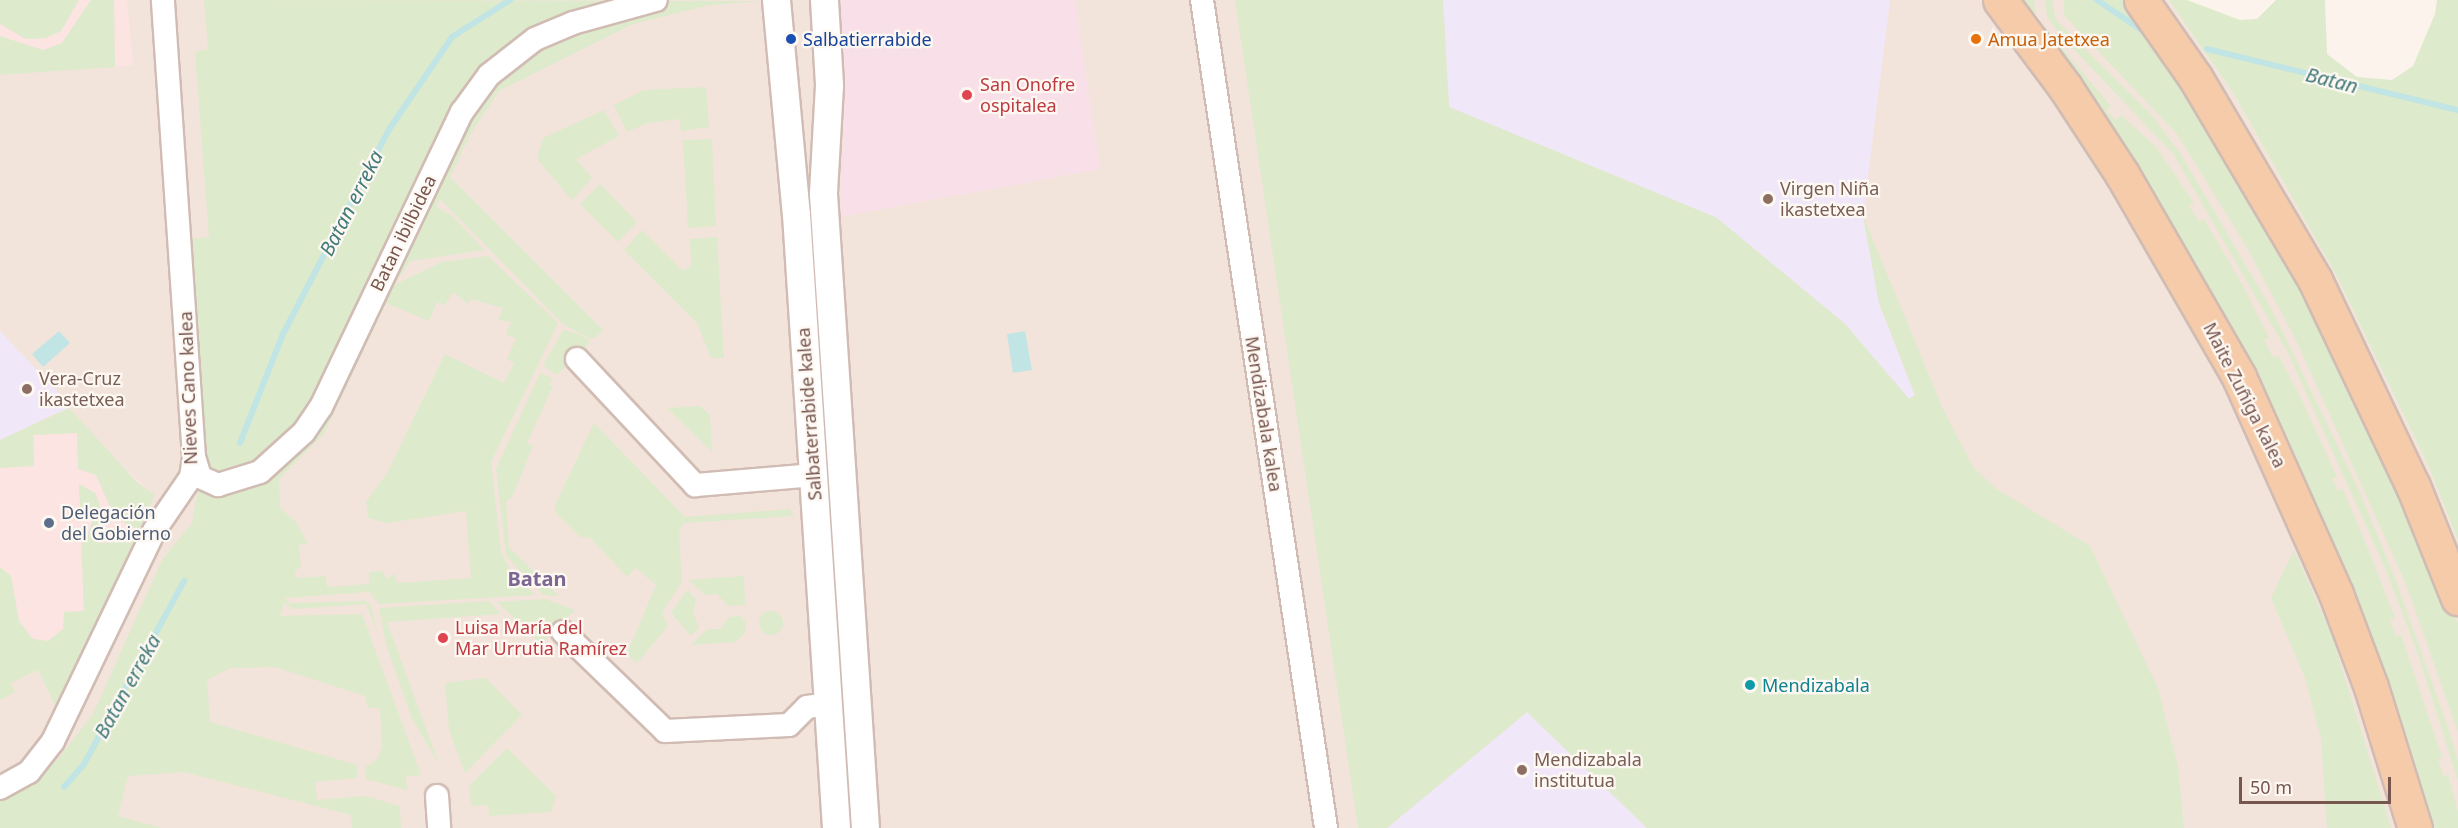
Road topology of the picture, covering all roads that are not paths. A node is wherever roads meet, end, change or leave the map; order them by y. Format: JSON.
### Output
{"nodes":[{"id":1,"x":163,"y":0,"type":"edge"},
{"id":2,"x":656,"y":0,"type":"edge"},
{"id":3,"x":776,"y":0,"type":"edge"},
{"id":4,"x":824,"y":0,"type":"edge"},
{"id":5,"x":1202,"y":0,"type":"edge"},
{"id":6,"x":2000,"y":0,"type":"edge"},
{"id":7,"x":2141,"y":0,"type":"edge"},
{"id":8,"x":577,"y":359,"type":"dead end"},
{"id":9,"x":194,"y":457,"type":"junction"},
{"id":10,"x":813,"y":475,"type":"junction"},
{"id":11,"x":2458,"y":598,"type":"edge"},
{"id":12,"x":563,"y":632,"type":"dead end"},
{"id":13,"x":828,"y":705,"type":"junction"},
{"id":14,"x":0,"y":788,"type":"edge"},
{"id":15,"x":437,"y":796,"type":"dead end"},
{"id":16,"x":439,"y":828,"type":"edge"},
{"id":17,"x":837,"y":828,"type":"edge"},
{"id":18,"x":865,"y":828,"type":"edge"},
{"id":19,"x":1326,"y":828,"type":"edge"},
{"id":20,"x":2415,"y":828,"type":"edge"}],
"edges":[{"from":1,"to":9,"type":"street","name":"Nieves Cano kalea"},
{"from":2,"to":9,"type":"street","name":"Batan ibilbidea"},
{"from":3,"to":10,"type":"street","name":"Salbaterrabide kalea"},
{"from":4,"to":18,"type":"street","name":"Salbaterrabide kalea"},
{"from":5,"to":19,"type":"street","name":"Mendizabala kalea"},
{"from":6,"to":20,"type":"main road","name":"Maite Zuñiga kalea"},
{"from":7,"to":11,"type":"main road"},
{"from":8,"to":10,"type":"street"},
{"from":9,"to":14,"type":"street","name":"Nieves Cano kalea"},
{"from":10,"to":13,"type":"street","name":"Salbaterrabide kalea"},
{"from":12,"to":13,"type":"street"},
{"from":13,"to":17,"type":"street","name":"Salbaterrabide kalea"},
{"from":15,"to":16,"type":"street"}]}
